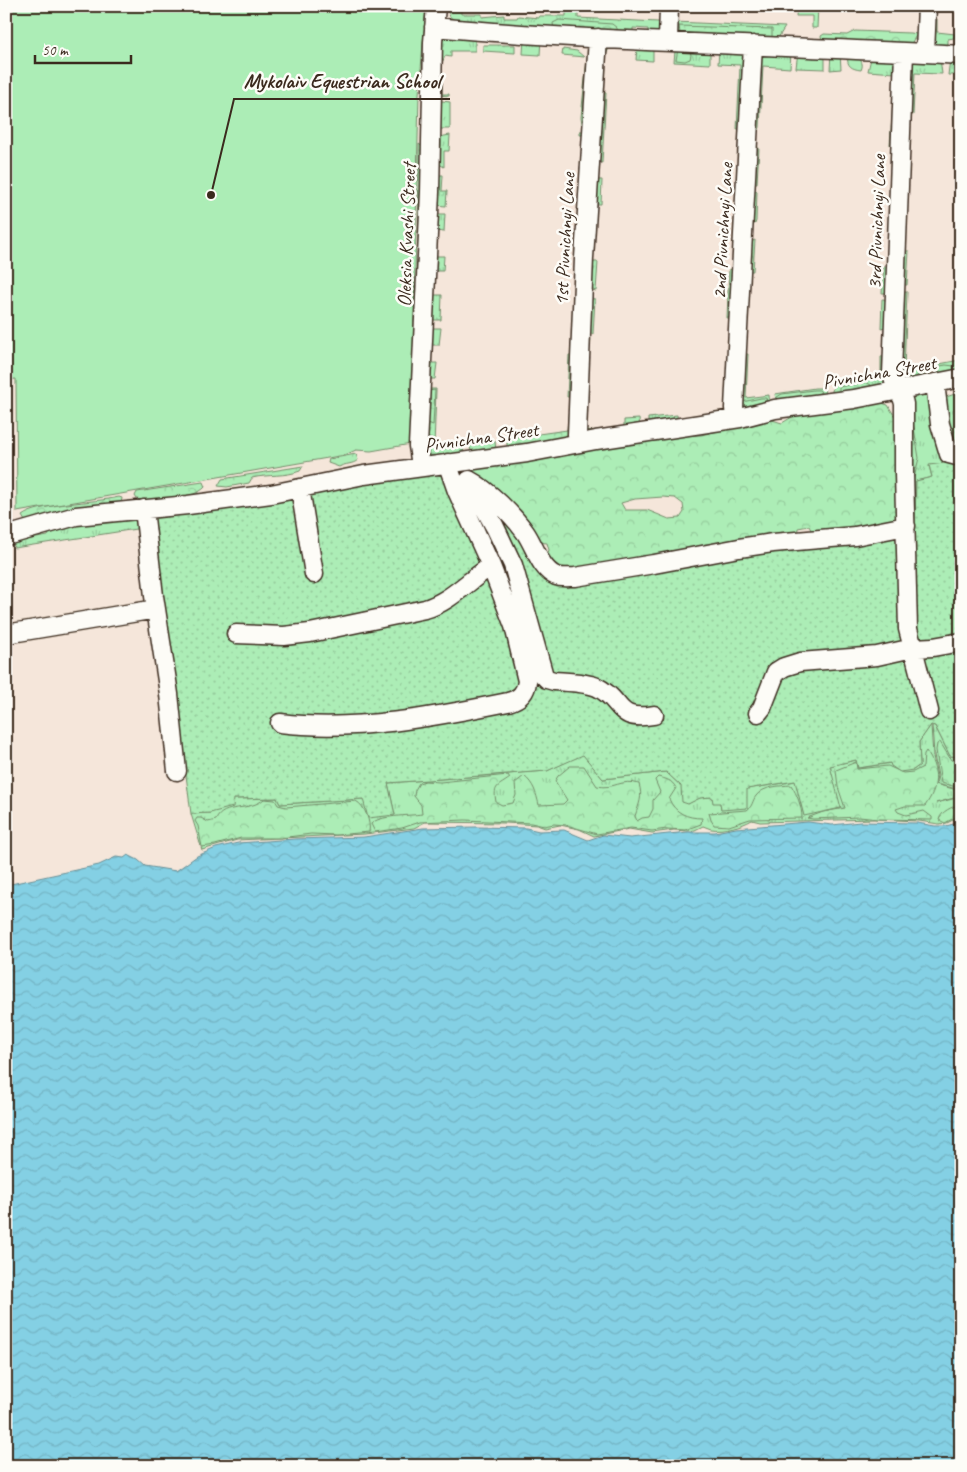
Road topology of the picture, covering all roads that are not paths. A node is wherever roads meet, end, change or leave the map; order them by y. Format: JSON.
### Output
{"nodes":[{"id":1,"x":436,"y":6,"type":"edge"},
{"id":2,"x":669,"y":6,"type":"edge"},
{"id":3,"x":927,"y":6,"type":"edge"},
{"id":4,"x":434,"y":27,"type":"junction"},
{"id":5,"x":598,"y":38,"type":"junction"},
{"id":6,"x":668,"y":41,"type":"junction"},
{"id":7,"x":753,"y":45,"type":"junction"},
{"id":8,"x":904,"y":53,"type":"junction"},
{"id":9,"x":924,"y":53,"type":"junction"},
{"id":10,"x":961,"y":55,"type":"edge"},
{"id":11,"x":961,"y":378,"type":"edge"},
{"id":12,"x":935,"y":383,"type":"junction"},
{"id":13,"x":898,"y":391,"type":"junction"},
{"id":14,"x":735,"y":419,"type":"junction"},
{"id":15,"x":579,"y":443,"type":"junction"},
{"id":16,"x":961,"y":458,"type":"edge"},
{"id":17,"x":454,"y":463,"type":"junction"},
{"id":18,"x":421,"y":466,"type":"junction"},
{"id":19,"x":469,"y":480,"type":"junction"},
{"id":20,"x":300,"y":488,"type":"junction"},
{"id":21,"x":144,"y":509,"type":"junction"},
{"id":22,"x":906,"y":526,"type":"junction"},
{"id":23,"x":6,"y":536,"type":"edge"},
{"id":24,"x":491,"y":566,"type":"junction"},
{"id":25,"x":314,"y":574,"type":"dead end"},
{"id":26,"x":156,"y":609,"type":"junction"},
{"id":27,"x":6,"y":634,"type":"edge"},
{"id":28,"x":236,"y":634,"type":"dead end"},
{"id":29,"x":961,"y":642,"type":"edge"},
{"id":30,"x":913,"y":648,"type":"junction"},
{"id":31,"x":930,"y":711,"type":"dead end"},
{"id":32,"x":758,"y":713,"type":"dead end"},
{"id":33,"x":654,"y":714,"type":"dead end"},
{"id":34,"x":280,"y":723,"type":"dead end"},
{"id":35,"x":177,"y":771,"type":"dead end"}],
"edges":[{"from":1,"to":4,"type":"street","name":"Oleksia Kvashi Street"},
{"from":2,"to":6,"type":"street"},
{"from":3,"to":9,"type":"street"},
{"from":4,"to":5,"type":"street"},
{"from":4,"to":18,"type":"street","name":"Oleksia Kvashi Street"},
{"from":5,"to":6,"type":"street"},
{"from":5,"to":15,"type":"street","name":"1st Pivnichnyi Lane"},
{"from":6,"to":7,"type":"street"},
{"from":7,"to":8,"type":"street"},
{"from":7,"to":14,"type":"street","name":"2nd Pivnichnyi Lane"},
{"from":8,"to":9,"type":"street"},
{"from":8,"to":13,"type":"street","name":"3rd Pivnichnyi Lane"},
{"from":9,"to":10,"type":"street"},
{"from":11,"to":12,"type":"street","name":"Pivnichna Street"},
{"from":12,"to":13,"type":"street","name":"Pivnichna Street"},
{"from":12,"to":16,"type":"street"},
{"from":13,"to":14,"type":"street","name":"Pivnichna Street"},
{"from":13,"to":22,"type":"street","name":"3rd Pivnichnyi Lane"},
{"from":14,"to":15,"type":"street","name":"Pivnichna Street"},
{"from":15,"to":17,"type":"street","name":"Pivnichna Street"},
{"from":17,"to":18,"type":"street","name":"Pivnichna Street"},
{"from":17,"to":19,"type":"street"},
{"from":17,"to":24,"type":"street"},
{"from":18,"to":20,"type":"street","name":"Pivnichna Street"},
{"from":19,"to":22,"type":"street"},
{"from":19,"to":33,"type":"street"},
{"from":20,"to":21,"type":"street","name":"Pivnichna Street"},
{"from":20,"to":25,"type":"street"},
{"from":21,"to":23,"type":"street","name":"Pivnichna Street"},
{"from":21,"to":26,"type":"street"},
{"from":22,"to":30,"type":"street","name":"3rd Pivnichnyi Lane"},
{"from":24,"to":28,"type":"street"},
{"from":24,"to":34,"type":"street"},
{"from":26,"to":27,"type":"street"},
{"from":26,"to":35,"type":"street"},
{"from":29,"to":30,"type":"street"},
{"from":30,"to":31,"type":"street","name":"3rd Pivnichnyi Lane"},
{"from":30,"to":32,"type":"street"}]}
